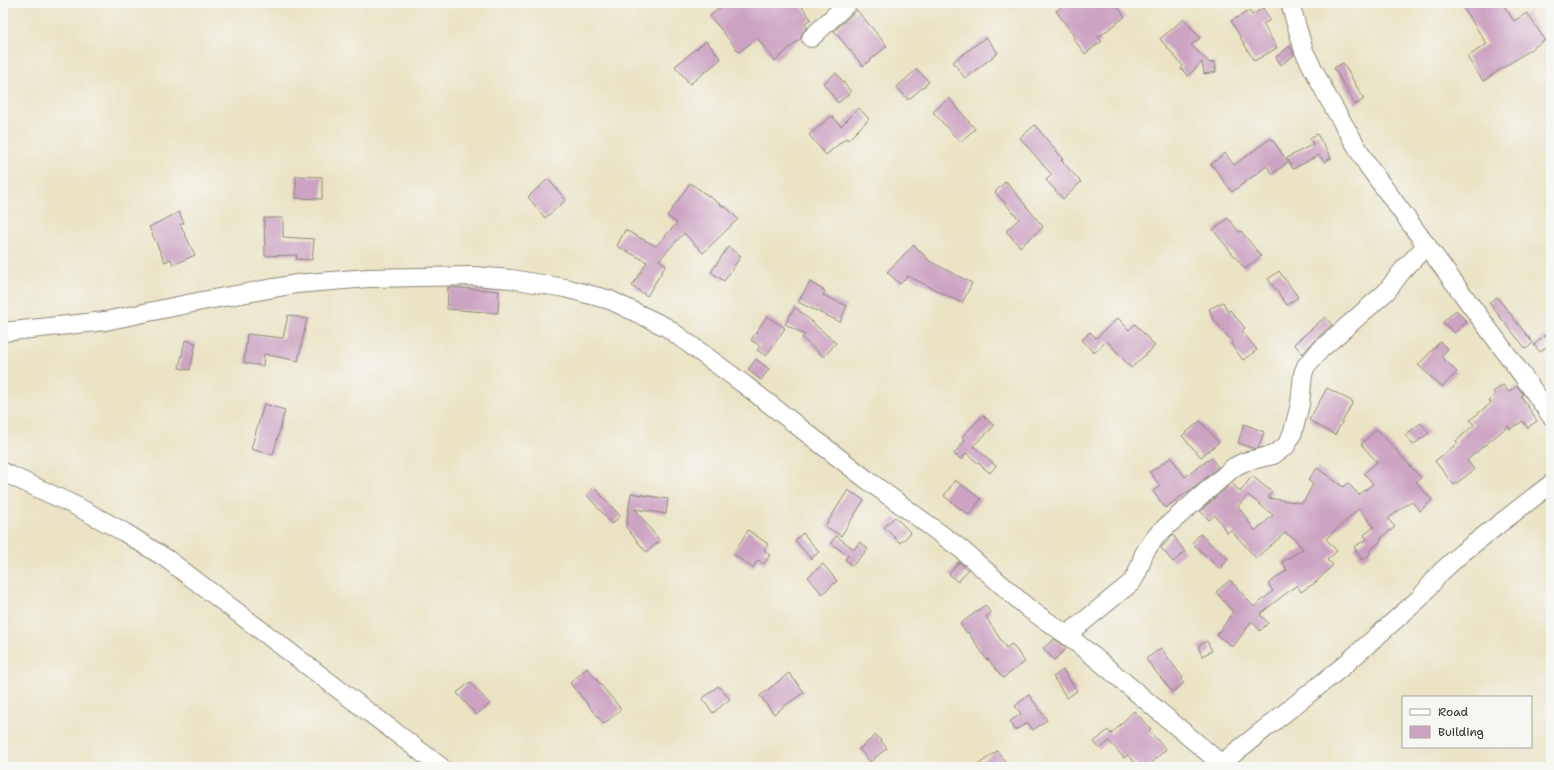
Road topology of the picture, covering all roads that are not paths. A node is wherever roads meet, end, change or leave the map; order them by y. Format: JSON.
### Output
{"nodes":[{"id":1,"x":848,"y":3,"type":"edge"},
{"id":2,"x":1290,"y":3,"type":"edge"},
{"id":3,"x":811,"y":38,"type":"dead end"},
{"id":4,"x":1427,"y":245,"type":"junction"},
{"id":5,"x":3,"y":332,"type":"edge"},
{"id":6,"x":1551,"y":416,"type":"edge"},
{"id":7,"x":3,"y":472,"type":"edge"},
{"id":8,"x":1551,"y":484,"type":"edge"},
{"id":9,"x":1067,"y":635,"type":"junction"},
{"id":10,"x":1221,"y":766,"type":"edge"},
{"id":11,"x":440,"y":767,"type":"edge"}],
"edges":[{"from":1,"to":3,"type":"street"},
{"from":2,"to":4,"type":"street"},
{"from":4,"to":6,"type":"street"},
{"from":4,"to":9,"type":"street"},
{"from":5,"to":9,"type":"street"},
{"from":7,"to":11,"type":"street"},
{"from":8,"to":10,"type":"street"},
{"from":9,"to":10,"type":"street"}]}
